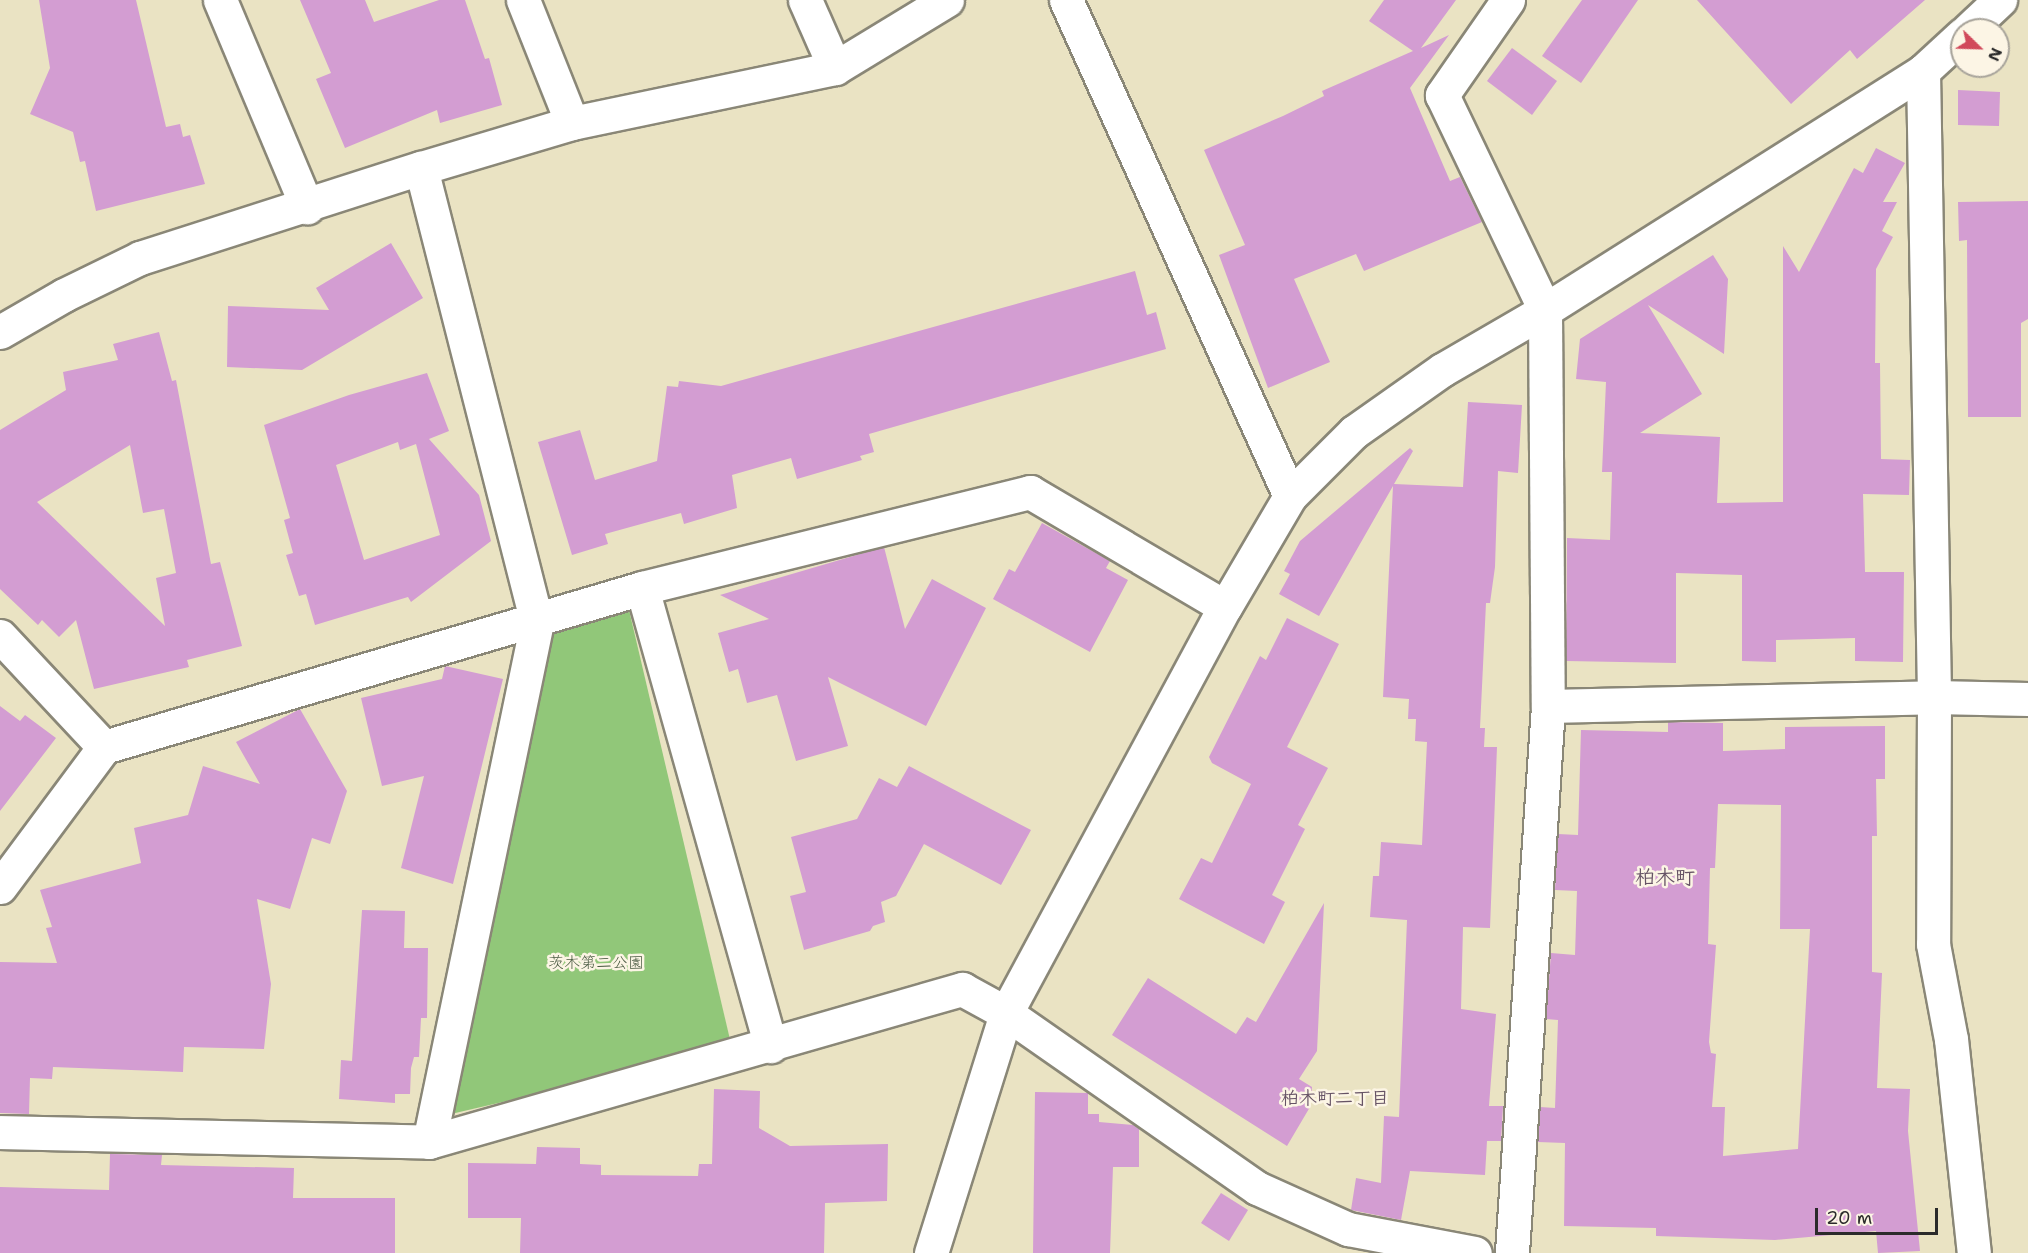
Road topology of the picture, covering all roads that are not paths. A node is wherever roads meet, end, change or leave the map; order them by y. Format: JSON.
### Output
{"nodes":[{"id":1,"x":219,"y":0,"type":"edge"},
{"id":2,"x":523,"y":0,"type":"edge"},
{"id":3,"x":805,"y":0,"type":"edge"},
{"id":4,"x":947,"y":0,"type":"edge"},
{"id":5,"x":1066,"y":0,"type":"edge"},
{"id":6,"x":1508,"y":0,"type":"edge"},
{"id":7,"x":2000,"y":0,"type":"edge"},
{"id":8,"x":1981,"y":18,"type":"edge"},
{"id":9,"x":1950,"y":46,"type":"edge"},
{"id":10,"x":835,"y":68,"type":"junction"},
{"id":11,"x":1923,"y":71,"type":"junction"},
{"id":12,"x":572,"y":123,"type":"junction"},
{"id":13,"x":421,"y":168,"type":"junction"},
{"id":14,"x":307,"y":207,"type":"junction"},
{"id":15,"x":1545,"y":310,"type":"junction"},
{"id":16,"x":0,"y":332,"type":"edge"},
{"id":17,"x":1290,"y":496,"type":"junction"},
{"id":18,"x":642,"y":588,"type":"junction"},
{"id":19,"x":1225,"y":607,"type":"junction"},
{"id":20,"x":537,"y":622,"type":"junction"},
{"id":21,"x":0,"y":636,"type":"edge"},
{"id":22,"x":1934,"y":697,"type":"junction"},
{"id":23,"x":2028,"y":699,"type":"edge"},
{"id":24,"x":1548,"y":706,"type":"junction"},
{"id":25,"x":104,"y":747,"type":"junction"},
{"id":26,"x":0,"y":887,"type":"edge"},
{"id":27,"x":1006,"y":1013,"type":"junction"},
{"id":28,"x":771,"y":1046,"type":"junction"},
{"id":29,"x":0,"y":1132,"type":"edge"},
{"id":30,"x":429,"y":1142,"type":"junction"},
{"id":31,"x":931,"y":1253,"type":"edge"},
{"id":32,"x":1475,"y":1253,"type":"edge"},
{"id":33,"x":1512,"y":1253,"type":"edge"},
{"id":34,"x":1974,"y":1253,"type":"edge"}],
"edges":[{"from":1,"to":14,"type":"street"},
{"from":2,"to":12,"type":"street"},
{"from":3,"to":10,"type":"street"},
{"from":4,"to":10,"type":"street"},
{"from":5,"to":17,"type":"street"},
{"from":6,"to":15,"type":"street"},
{"from":7,"to":8,"type":"street"},
{"from":9,"to":11,"type":"street"},
{"from":10,"to":12,"type":"street"},
{"from":11,"to":15,"type":"street"},
{"from":11,"to":22,"type":"street"},
{"from":12,"to":13,"type":"street"},
{"from":13,"to":14,"type":"street"},
{"from":13,"to":20,"type":"street"},
{"from":14,"to":16,"type":"street"},
{"from":15,"to":17,"type":"street"},
{"from":15,"to":24,"type":"street"},
{"from":17,"to":19,"type":"street"},
{"from":18,"to":19,"type":"street"},
{"from":18,"to":20,"type":"street"},
{"from":18,"to":28,"type":"street"},
{"from":19,"to":27,"type":"street"},
{"from":20,"to":25,"type":"street"},
{"from":20,"to":30,"type":"street"},
{"from":21,"to":25,"type":"street"},
{"from":22,"to":23,"type":"street"},
{"from":22,"to":24,"type":"street"},
{"from":22,"to":34,"type":"street"},
{"from":24,"to":33,"type":"street"},
{"from":25,"to":26,"type":"street"},
{"from":27,"to":28,"type":"street"},
{"from":27,"to":31,"type":"street"},
{"from":27,"to":32,"type":"street"},
{"from":28,"to":30,"type":"street"},
{"from":29,"to":30,"type":"street"}]}
